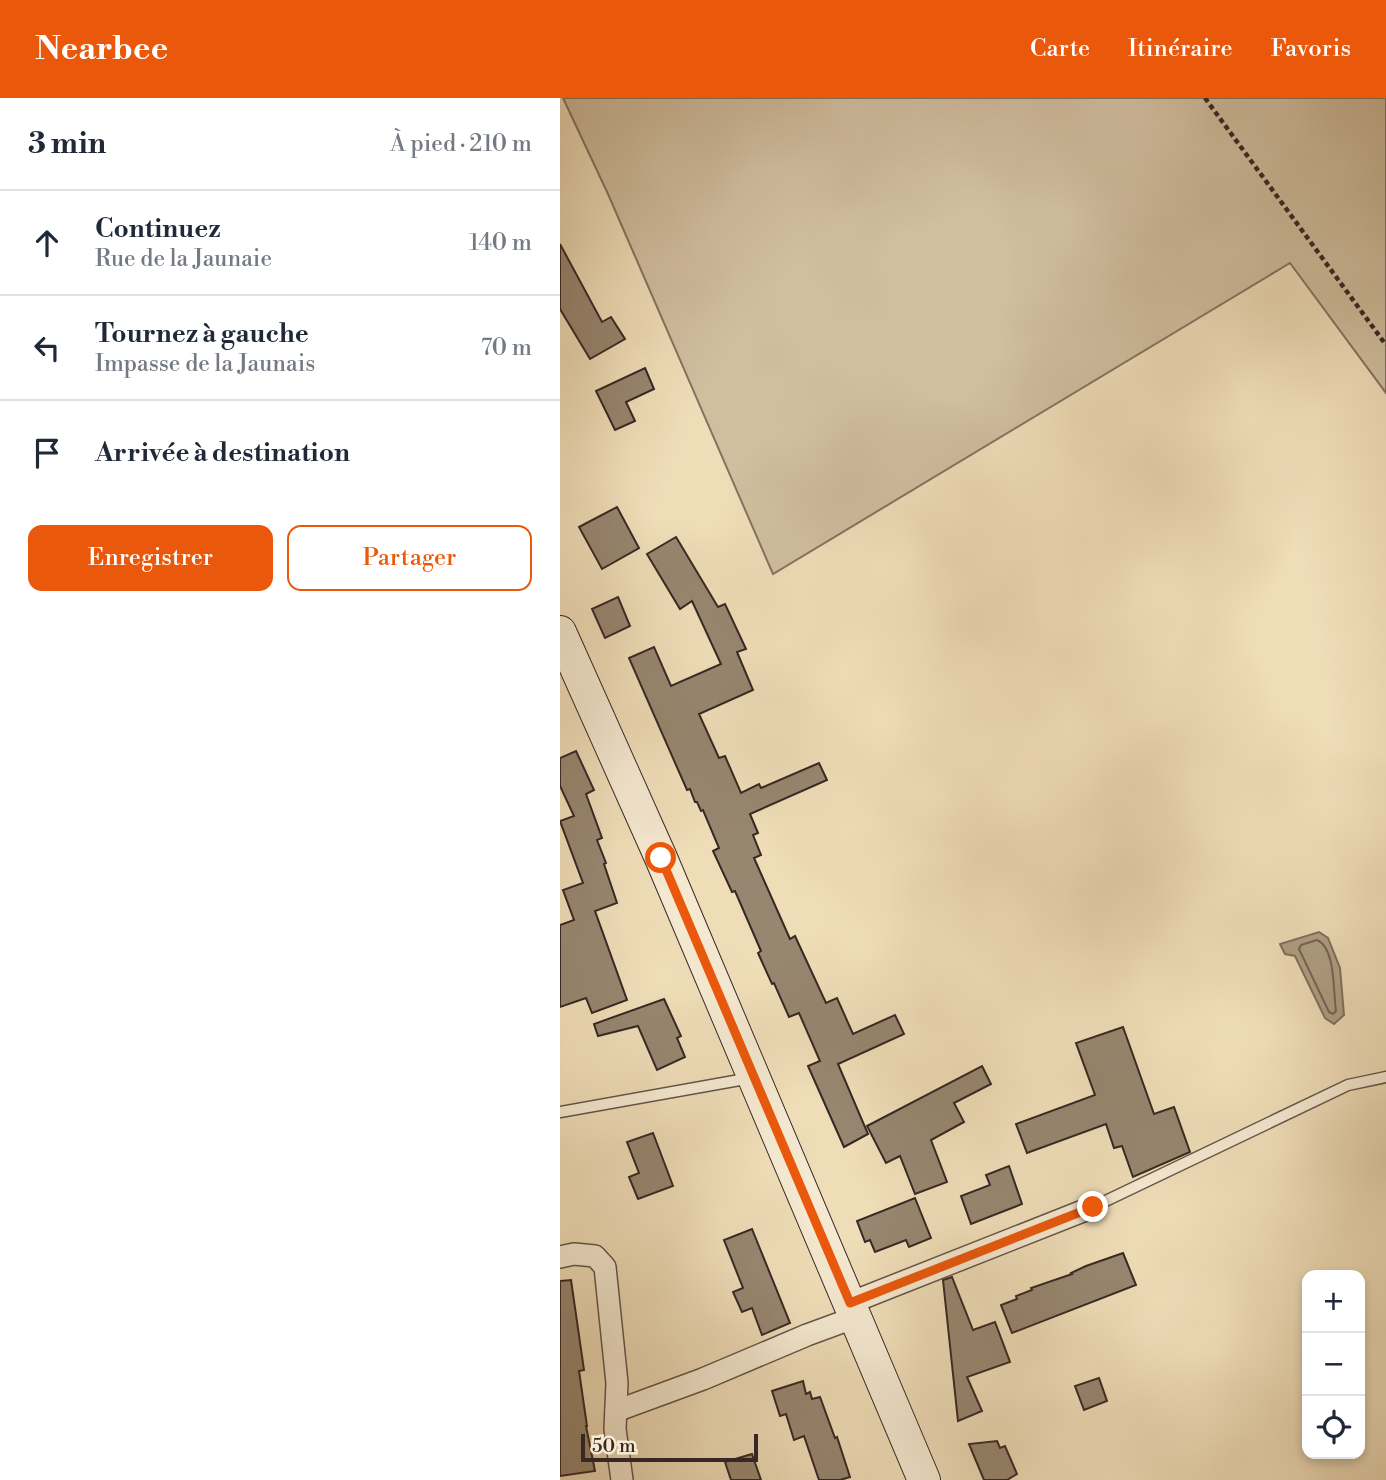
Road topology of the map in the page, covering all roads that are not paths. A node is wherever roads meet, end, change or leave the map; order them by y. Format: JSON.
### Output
{"nodes":[{"id":1,"x":560,"y":632,"type":"edge"},
{"id":2,"x":754,"y":1077,"type":"junction"},
{"id":3,"x":1386,"y":1077,"type":"edge"},
{"id":4,"x":560,"y":1112,"type":"edge"},
{"id":5,"x":1093,"y":1207,"type":"joint"},
{"id":6,"x":560,"y":1256,"type":"edge"},
{"id":7,"x":853,"y":1310,"type":"junction"},
{"id":8,"x":616,"y":1411,"type":"junction"},
{"id":9,"x":622,"y":1480,"type":"edge"},
{"id":10,"x":923,"y":1480,"type":"edge"}],
"edges":[{"from":1,"to":2,"type":"main road"},
{"from":2,"to":4,"type":"lane"},
{"from":2,"to":7,"type":"main road"},
{"from":3,"to":5,"type":"lane"},
{"from":5,"to":7,"type":"street"},
{"from":6,"to":8,"type":"street"},
{"from":7,"to":8,"type":"street"},
{"from":7,"to":10,"type":"main road"},
{"from":8,"to":9,"type":"street"}]}
